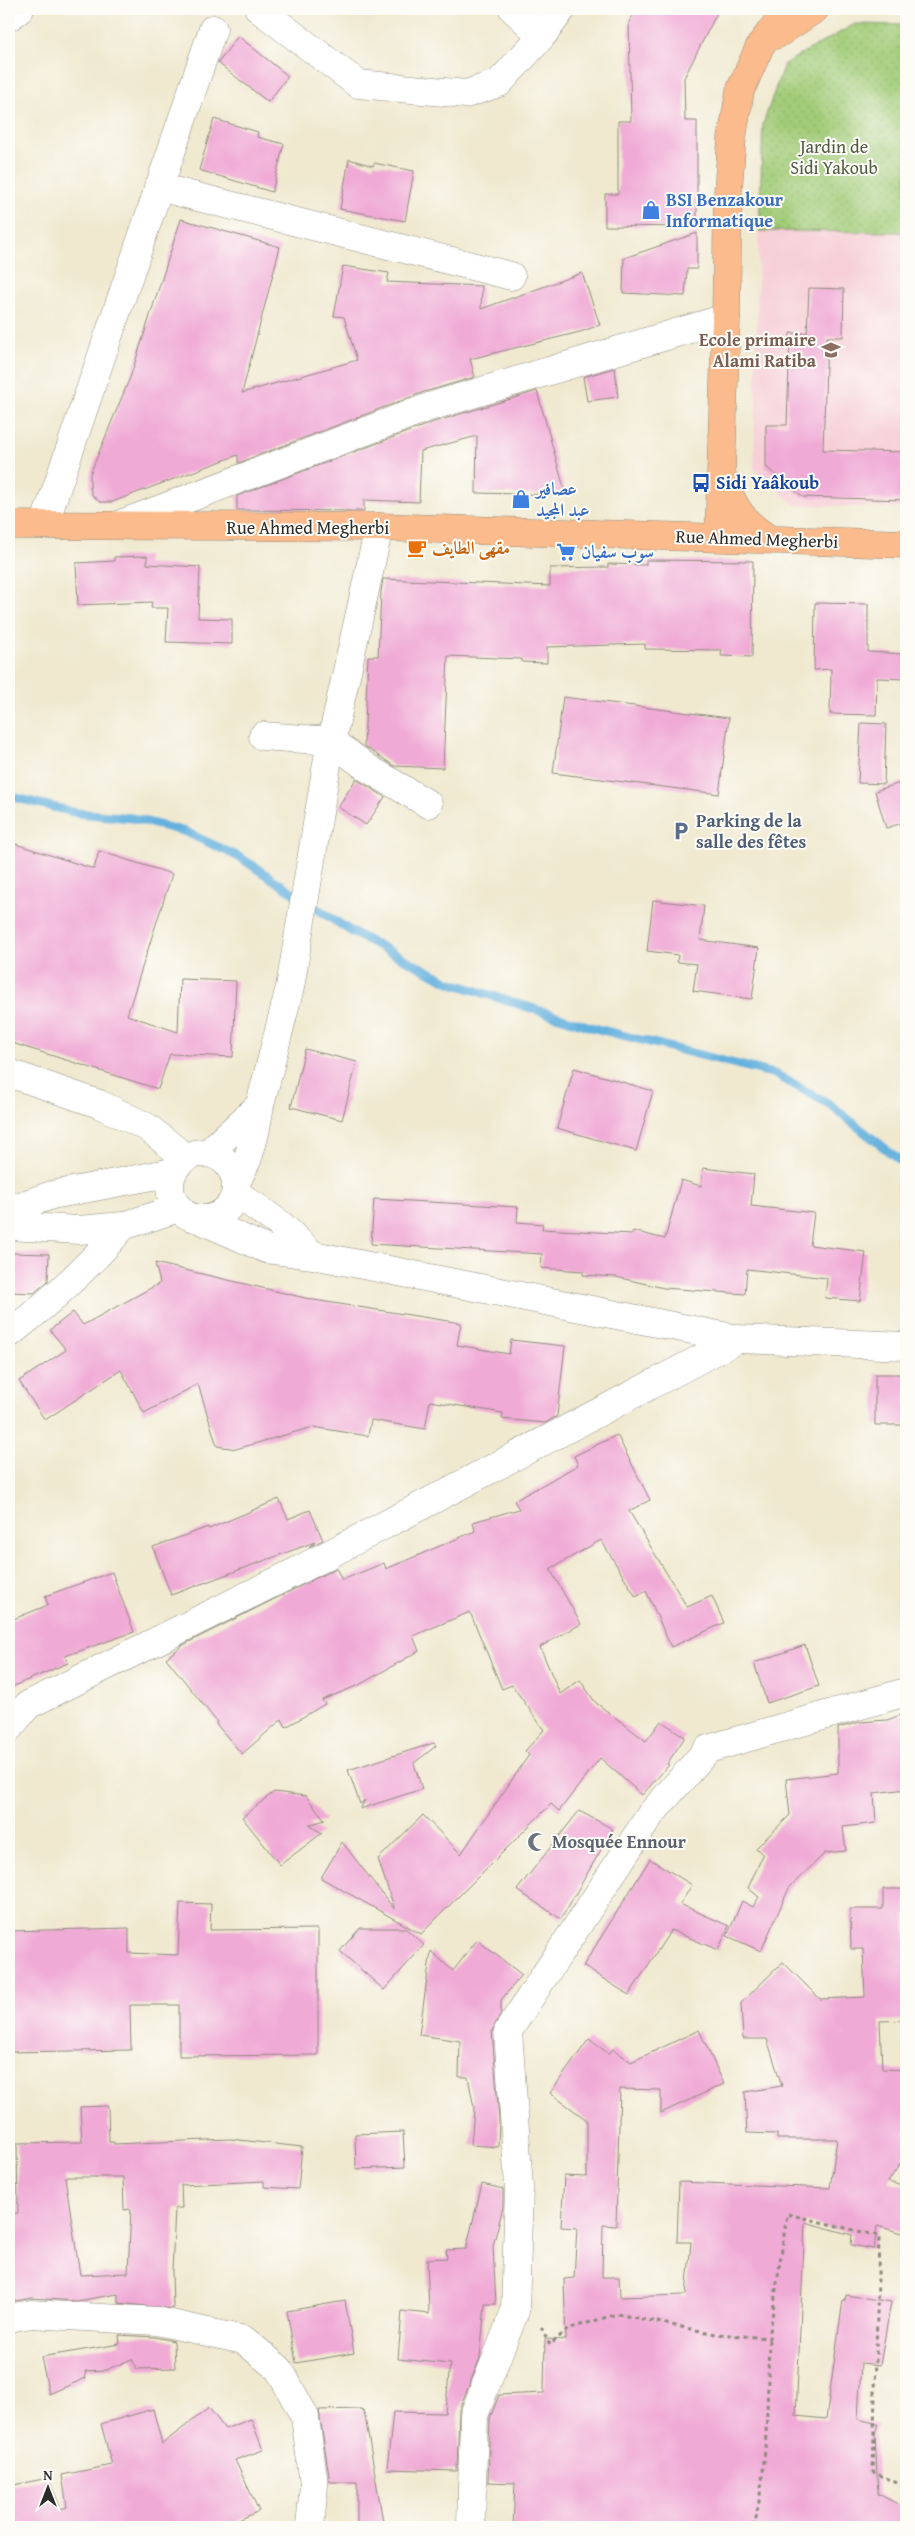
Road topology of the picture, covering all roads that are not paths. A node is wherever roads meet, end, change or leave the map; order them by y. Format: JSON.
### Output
{"nodes":[{"id":1,"x":20,"y":9,"type":"edge"},
{"id":2,"x":259,"y":9,"type":"edge"},
{"id":3,"x":513,"y":9,"type":"edge"},
{"id":4,"x":562,"y":9,"type":"edge"},
{"id":5,"x":787,"y":9,"type":"edge"},
{"id":6,"x":815,"y":9,"type":"edge"},
{"id":7,"x":9,"y":17,"type":"edge"},
{"id":8,"x":212,"y":29,"type":"dead end"},
{"id":9,"x":542,"y":36,"type":"junction"},
{"id":10,"x":760,"y":46,"type":"junction"},
{"id":11,"x":158,"y":187,"type":"junction"},
{"id":12,"x":510,"y":276,"type":"dead end"},
{"id":13,"x":726,"y":318,"type":"junction"},
{"id":14,"x":721,"y":472,"type":"junction"},
{"id":15,"x":9,"y":525,"type":"edge"},
{"id":16,"x":44,"y":525,"type":"junction"},
{"id":17,"x":112,"y":527,"type":"junction"},
{"id":18,"x":379,"y":527,"type":"junction"},
{"id":19,"x":658,"y":536,"type":"junction"},
{"id":20,"x":719,"y":538,"type":"junction"},
{"id":21,"x":771,"y":540,"type":"junction"},
{"id":22,"x":906,"y":544,"type":"edge"},
{"id":23,"x":263,"y":736,"type":"dead end"},
{"id":24,"x":330,"y":746,"type":"junction"},
{"id":25,"x":428,"y":804,"type":"dead end"},
{"id":26,"x":9,"y":1072,"type":"edge"},
{"id":27,"x":260,"y":1105,"type":"junction"},
{"id":28,"x":189,"y":1161,"type":"junction"},
{"id":29,"x":236,"y":1188,"type":"junction"},
{"id":30,"x":9,"y":1210,"type":"edge"},
{"id":31,"x":189,"y":1214,"type":"junction"},
{"id":32,"x":9,"y":1226,"type":"edge"},
{"id":33,"x":122,"y":1226,"type":"junction"},
{"id":34,"x":313,"y":1255,"type":"junction"},
{"id":35,"x":9,"y":1334,"type":"edge"},
{"id":36,"x":738,"y":1339,"type":"junction"},
{"id":37,"x":906,"y":1346,"type":"edge"},
{"id":38,"x":906,"y":1692,"type":"edge"},
{"id":39,"x":9,"y":1728,"type":"edge"},
{"id":40,"x":9,"y":2318,"type":"edge"},
{"id":41,"x":310,"y":2527,"type":"edge"},
{"id":42,"x":472,"y":2527,"type":"edge"}],
"edges":[{"from":1,"to":7,"type":"street"},
{"from":2,"to":9,"type":"street"},
{"from":3,"to":9,"type":"street"},
{"from":4,"to":9,"type":"street"},
{"from":5,"to":10,"type":"main road"},
{"from":6,"to":10,"type":"main road"},
{"from":8,"to":11,"type":"street"},
{"from":10,"to":13,"type":"main road"},
{"from":11,"to":12,"type":"street"},
{"from":11,"to":16,"type":"street"},
{"from":13,"to":14,"type":"main road"},
{"from":13,"to":17,"type":"street"},
{"from":14,"to":19,"type":"main road"},
{"from":14,"to":20,"type":"main road"},
{"from":14,"to":21,"type":"main road"},
{"from":15,"to":16,"type":"main road","name":"Rue Ahmed Megherbi"},
{"from":16,"to":17,"type":"main road","name":"Rue Ahmed Megherbi"},
{"from":17,"to":18,"type":"main road","name":"Rue Ahmed Megherbi"},
{"from":18,"to":19,"type":"main road","name":"Rue Ahmed Megherbi"},
{"from":18,"to":24,"type":"street"},
{"from":19,"to":20,"type":"main road","name":"Rue Ahmed Megherbi"},
{"from":20,"to":21,"type":"main road","name":"Rue Ahmed Megherbi"},
{"from":21,"to":22,"type":"main road","name":"Rue Ahmed Megherbi"},
{"from":23,"to":24,"type":"street"},
{"from":24,"to":25,"type":"street"},
{"from":24,"to":27,"type":"street"},
{"from":26,"to":28,"type":"street"},
{"from":27,"to":28,"type":"street"},
{"from":27,"to":29,"type":"street"},
{"from":28,"to":29,"type":"street"},
{"from":28,"to":30,"type":"street"},
{"from":28,"to":31,"type":"street"},
{"from":29,"to":31,"type":"street"},
{"from":29,"to":34,"type":"street"},
{"from":31,"to":33,"type":"street"},
{"from":31,"to":34,"type":"street"},
{"from":32,"to":33,"type":"street"},
{"from":33,"to":35,"type":"street"},
{"from":34,"to":36,"type":"street"},
{"from":36,"to":37,"type":"street"},
{"from":36,"to":39,"type":"street"},
{"from":38,"to":42,"type":"street"},
{"from":40,"to":41,"type":"street"}]}
